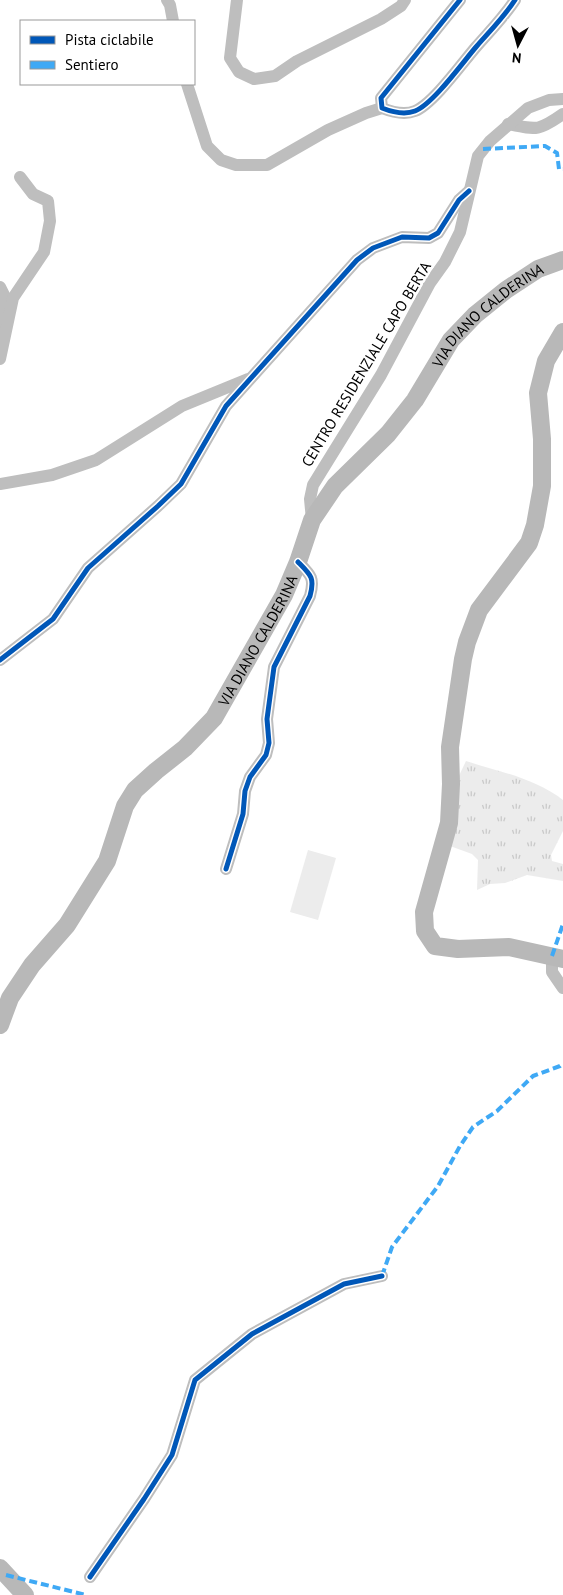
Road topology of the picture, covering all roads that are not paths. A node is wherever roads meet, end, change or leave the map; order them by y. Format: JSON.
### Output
{"nodes":[{"id":1,"x":167,"y":0,"type":"edge"},
{"id":2,"x":237,"y":0,"type":"edge"},
{"id":3,"x":405,"y":0,"type":"edge"},
{"id":4,"x":460,"y":0,"type":"edge"},
{"id":5,"x":515,"y":0,"type":"edge"},
{"id":6,"x":173,"y":20,"type":"edge"},
{"id":7,"x":187,"y":85,"type":"edge"},
{"id":8,"x":563,"y":99,"type":"edge"},
{"id":9,"x":382,"y":108,"type":"junction"},
{"id":10,"x":563,"y":114,"type":"edge"},
{"id":11,"x":508,"y":124,"type":"junction"},
{"id":12,"x":20,"y":177,"type":"dead end"},
{"id":13,"x":469,"y":191,"type":"junction"},
{"id":14,"x":563,"y":260,"type":"edge"},
{"id":15,"x":0,"y":287,"type":"edge"},
{"id":16,"x":563,"y":332,"type":"edge"},
{"id":17,"x":5,"y":334,"type":"junction"},
{"id":18,"x":0,"y":359,"type":"edge"},
{"id":19,"x":250,"y":378,"type":"junction"},
{"id":20,"x":0,"y":484,"type":"edge"},
{"id":21,"x":312,"y":520,"type":"junction"},
{"id":22,"x":298,"y":562,"type":"junction"},
{"id":23,"x":0,"y":660,"type":"edge"},
{"id":24,"x":226,"y":869,"type":"dead end"},
{"id":25,"x":558,"y":957,"type":"edge"},
{"id":26,"x":563,"y":988,"type":"edge"},
{"id":27,"x":0,"y":1025,"type":"edge"},
{"id":28,"x":382,"y":1276,"type":"dead end"},
{"id":29,"x":1,"y":1570,"type":"edge"},
{"id":30,"x":90,"y":1577,"type":"dead end"},
{"id":31,"x":25,"y":1595,"type":"edge"}],
"edges":[{"from":1,"to":6,"type":"street"},
{"from":2,"to":3,"type":"street"},
{"from":4,"to":9,"type":"street"},
{"from":5,"to":9,"type":"street"},
{"from":7,"to":9,"type":"street"},
{"from":8,"to":11,"type":"street","name":"CENTRO RESIDENZIALE CAPO BERTA"},
{"from":10,"to":11,"type":"street"},
{"from":11,"to":13,"type":"street","name":"CENTRO RESIDENZIALE CAPO BERTA"},
{"from":12,"to":17,"type":"street"},
{"from":13,"to":19,"type":"street"},
{"from":13,"to":21,"type":"street","name":"CENTRO RESIDENZIALE CAPO BERTA"},
{"from":14,"to":21,"type":"main road","name":"VIA DIANO CALDERINA"},
{"from":15,"to":17,"type":"street"},
{"from":16,"to":25,"type":"main road"},
{"from":17,"to":18,"type":"street"},
{"from":19,"to":20,"type":"street"},
{"from":19,"to":23,"type":"street"},
{"from":21,"to":22,"type":"main road","name":"VIA DIANO CALDERINA"},
{"from":22,"to":24,"type":"street"},
{"from":22,"to":27,"type":"main road","name":"VIA DIANO CALDERINA"},
{"from":25,"to":26,"type":"street"},
{"from":28,"to":30,"type":"street"},
{"from":29,"to":31,"type":"main road"}]}
